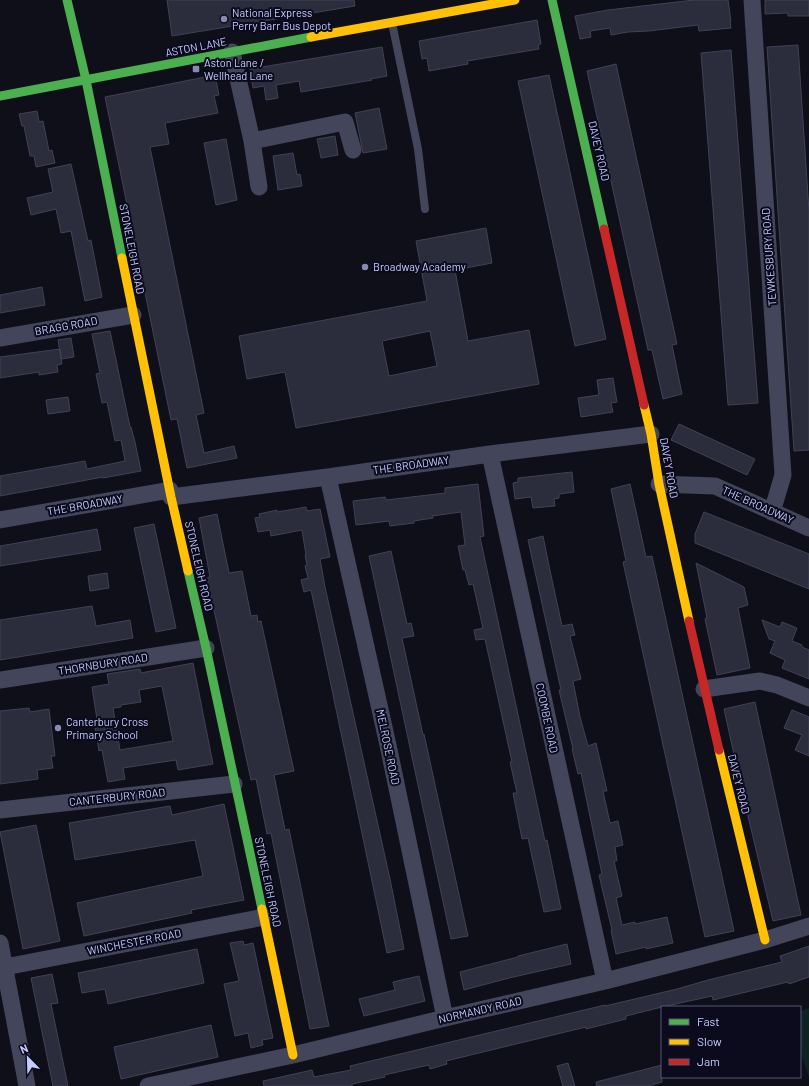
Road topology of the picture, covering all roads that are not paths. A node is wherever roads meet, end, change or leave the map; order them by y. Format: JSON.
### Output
{"nodes":[{"id":1,"x":67,"y":0,"type":"edge"},
{"id":2,"x":515,"y":0,"type":"edge"},
{"id":3,"x":552,"y":0,"type":"edge"},
{"id":4,"x":752,"y":0,"type":"edge"},
{"id":5,"x":391,"y":23,"type":"junction"},
{"id":6,"x":232,"y":52,"type":"junction"},
{"id":7,"x":86,"y":80,"type":"junction"},
{"id":8,"x":0,"y":96,"type":"edge"},
{"id":9,"x":252,"y":141,"type":"junction"},
{"id":10,"x":353,"y":150,"type":"dead end"},
{"id":11,"x":260,"y":187,"type":"dead end"},
{"id":12,"x":425,"y":209,"type":"dead end"},
{"id":13,"x":133,"y":315,"type":"junction"},
{"id":14,"x":0,"y":338,"type":"edge"},
{"id":15,"x":651,"y":434,"type":"junction"},
{"id":16,"x":490,"y":454,"type":"junction"},
{"id":17,"x":328,"y":477,"type":"junction"},
{"id":18,"x":658,"y":484,"type":"junction"},
{"id":19,"x":171,"y":493,"type":"junction"},
{"id":20,"x":772,"y":512,"type":"junction"},
{"id":21,"x":0,"y":520,"type":"edge"},
{"id":22,"x":809,"y":528,"type":"edge"},
{"id":23,"x":206,"y":648,"type":"junction"},
{"id":24,"x":0,"y":680,"type":"edge"},
{"id":25,"x":704,"y":689,"type":"junction"},
{"id":26,"x":809,"y":698,"type":"edge"},
{"id":27,"x":234,"y":784,"type":"junction"},
{"id":28,"x":0,"y":810,"type":"edge"},
{"id":29,"x":264,"y":917,"type":"junction"},
{"id":30,"x":809,"y":926,"type":"edge"},
{"id":31,"x":765,"y":940,"type":"junction"},
{"id":32,"x":0,"y":943,"type":"edge"},
{"id":33,"x":5,"y":967,"type":"junction"},
{"id":34,"x":605,"y":981,"type":"junction"},
{"id":35,"x":445,"y":1018,"type":"junction"},
{"id":36,"x":293,"y":1055,"type":"junction"},
{"id":37,"x":27,"y":1086,"type":"edge"},
{"id":38,"x":148,"y":1086,"type":"edge"}],
"edges":[{"from":1,"to":7,"type":"street","name":"STONELEIGH ROAD"},
{"from":2,"to":5,"type":"street","name":"ASTON LANE"},
{"from":3,"to":15,"type":"street","name":"DAVEY ROAD"},
{"from":4,"to":20,"type":"street","name":"TEWKESBURY ROAD"},
{"from":5,"to":6,"type":"street","name":"ASTON LANE"},
{"from":5,"to":12,"type":"lane"},
{"from":6,"to":7,"type":"street","name":"ASTON LANE"},
{"from":6,"to":9,"type":"street"},
{"from":7,"to":8,"type":"street","name":"ASTON LANE"},
{"from":7,"to":13,"type":"street","name":"STONELEIGH ROAD"},
{"from":9,"to":10,"type":"street"},
{"from":9,"to":11,"type":"street"},
{"from":13,"to":14,"type":"street","name":"BRAGG ROAD"},
{"from":13,"to":19,"type":"street","name":"STONELEIGH ROAD"},
{"from":15,"to":16,"type":"street","name":"THE BROADWAY"},
{"from":15,"to":18,"type":"street","name":"DAVEY ROAD"},
{"from":16,"to":17,"type":"street","name":"THE BROADWAY"},
{"from":16,"to":34,"type":"street","name":"COOMBE ROAD"},
{"from":17,"to":19,"type":"street","name":"THE BROADWAY"},
{"from":17,"to":35,"type":"street","name":"MELROSE ROAD"},
{"from":18,"to":20,"type":"street","name":"THE BROADWAY"},
{"from":18,"to":25,"type":"street","name":"DAVEY ROAD"},
{"from":19,"to":21,"type":"street","name":"THE BROADWAY"},
{"from":19,"to":23,"type":"street","name":"STONELEIGH ROAD"},
{"from":20,"to":22,"type":"street","name":"THE BROADWAY"},
{"from":23,"to":24,"type":"street","name":"THORNBURY ROAD"},
{"from":23,"to":27,"type":"street","name":"STONELEIGH ROAD"},
{"from":25,"to":26,"type":"street"},
{"from":25,"to":31,"type":"street","name":"DAVEY ROAD"},
{"from":27,"to":28,"type":"street","name":"CANTERBURY ROAD"},
{"from":27,"to":29,"type":"street","name":"STONELEIGH ROAD"},
{"from":29,"to":33,"type":"street","name":"WINCHESTER ROAD"},
{"from":29,"to":36,"type":"street","name":"STONELEIGH ROAD"},
{"from":30,"to":31,"type":"street","name":"NORMANDY ROAD"},
{"from":31,"to":34,"type":"street","name":"NORMANDY ROAD"},
{"from":32,"to":33,"type":"street"},
{"from":33,"to":37,"type":"street"},
{"from":34,"to":35,"type":"street","name":"NORMANDY ROAD"},
{"from":35,"to":36,"type":"street","name":"NORMANDY ROAD"},
{"from":36,"to":38,"type":"street","name":"NORMANDY ROAD"}]}
